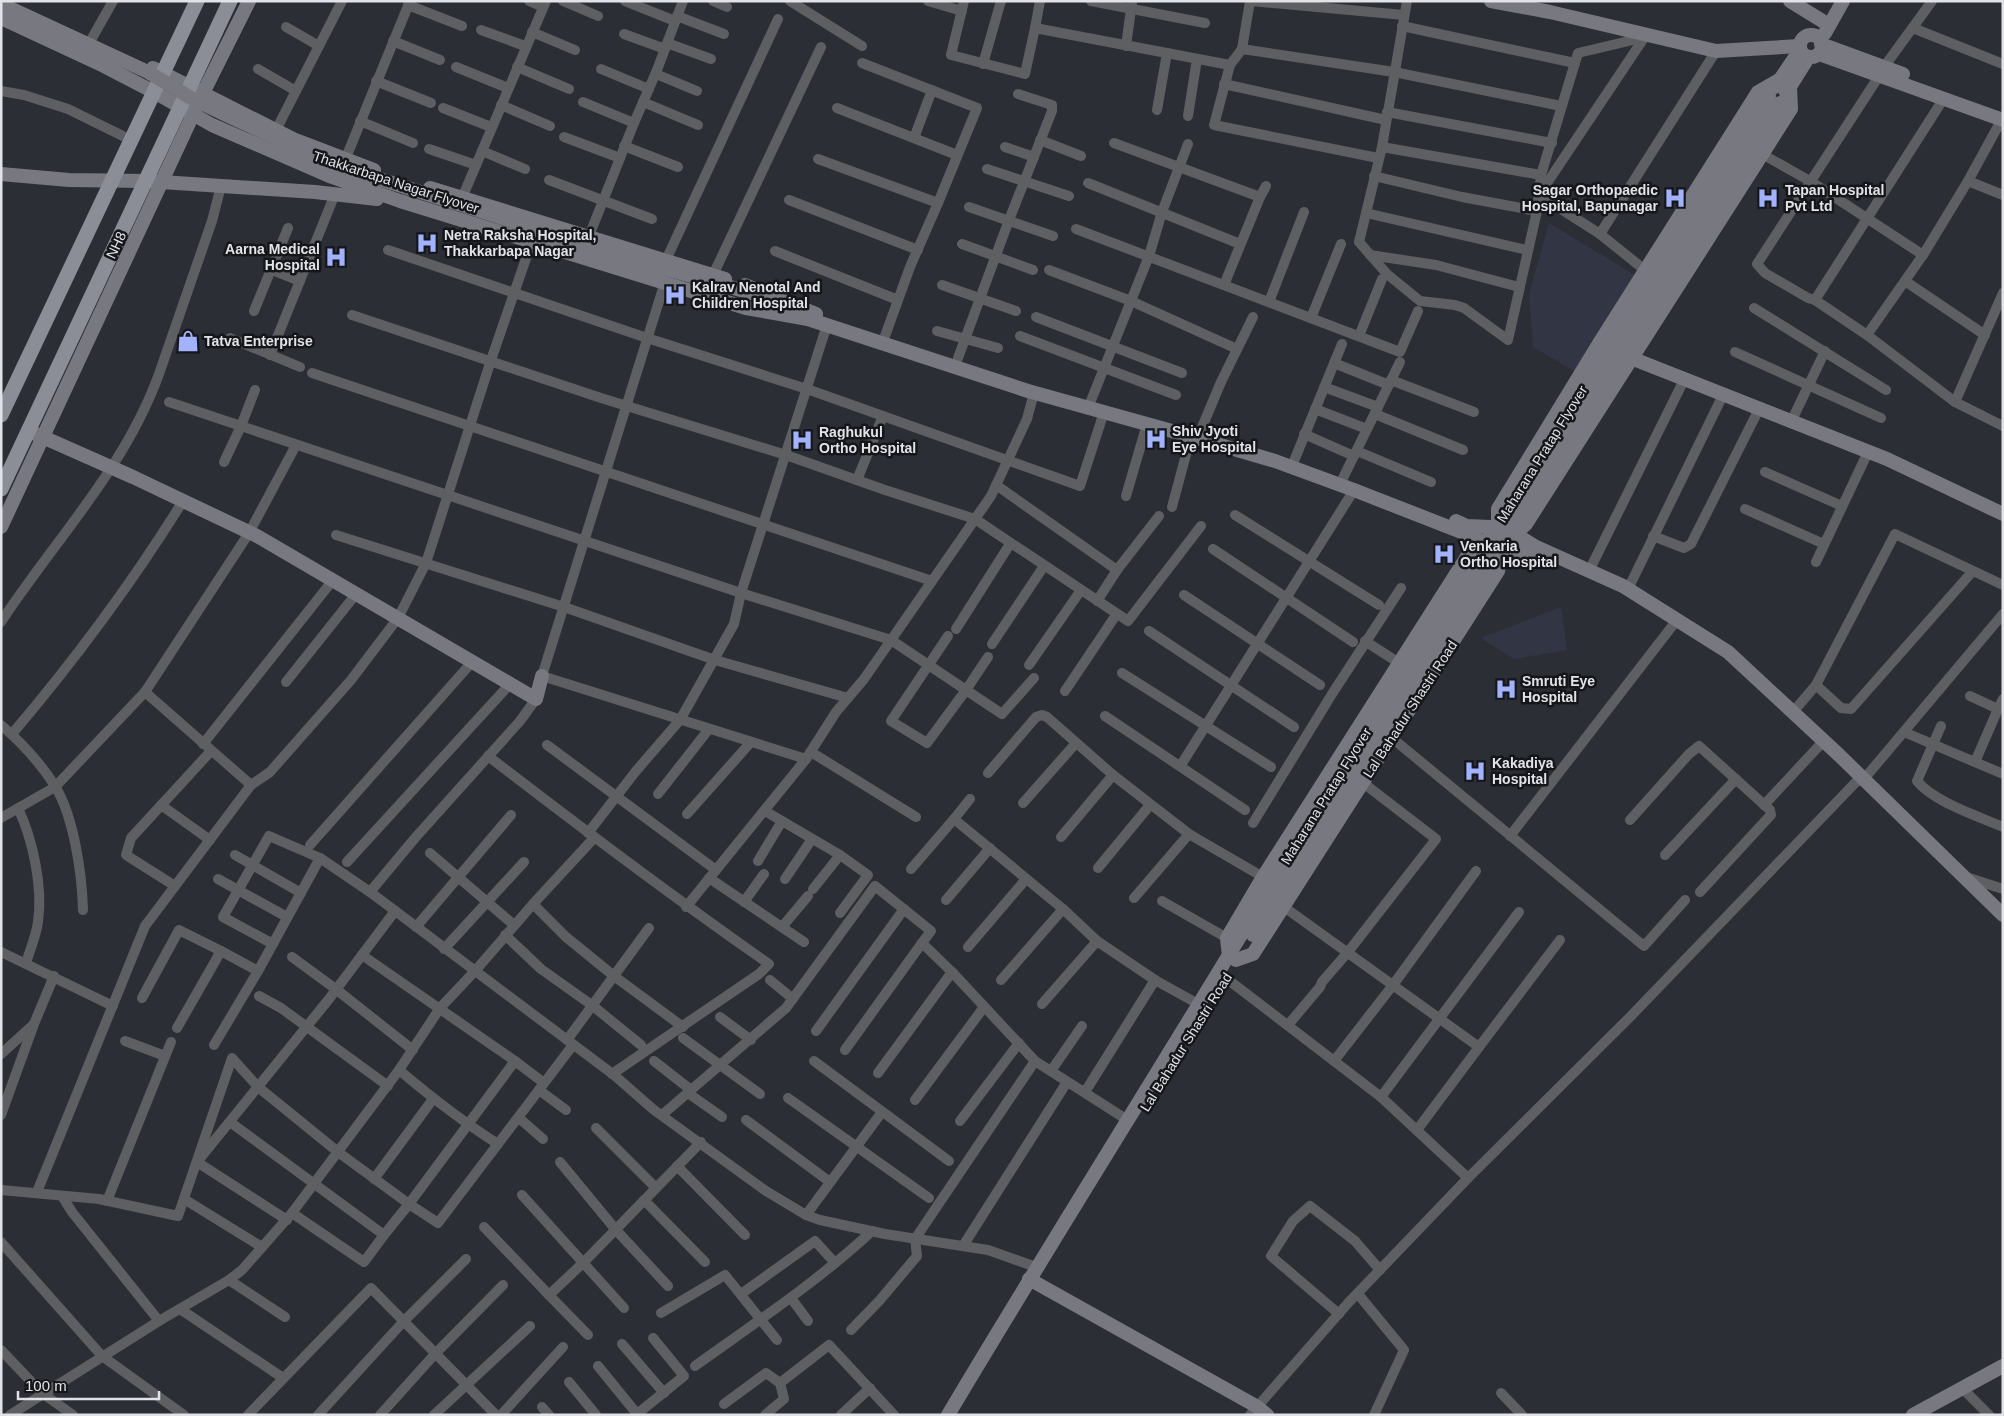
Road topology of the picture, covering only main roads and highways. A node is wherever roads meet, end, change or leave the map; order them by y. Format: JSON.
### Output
{"nodes":[{"id":1,"x":197,"y":1,"type":"edge"},
{"id":2,"x":230,"y":1,"type":"edge"},
{"id":3,"x":1,"y":414,"type":"edge"},
{"id":4,"x":1,"y":489,"type":"edge"}],
"edges":[{"from":1,"to":3,"type":"main road"},
{"from":2,"to":4,"type":"main road","name":"NH8"}]}
